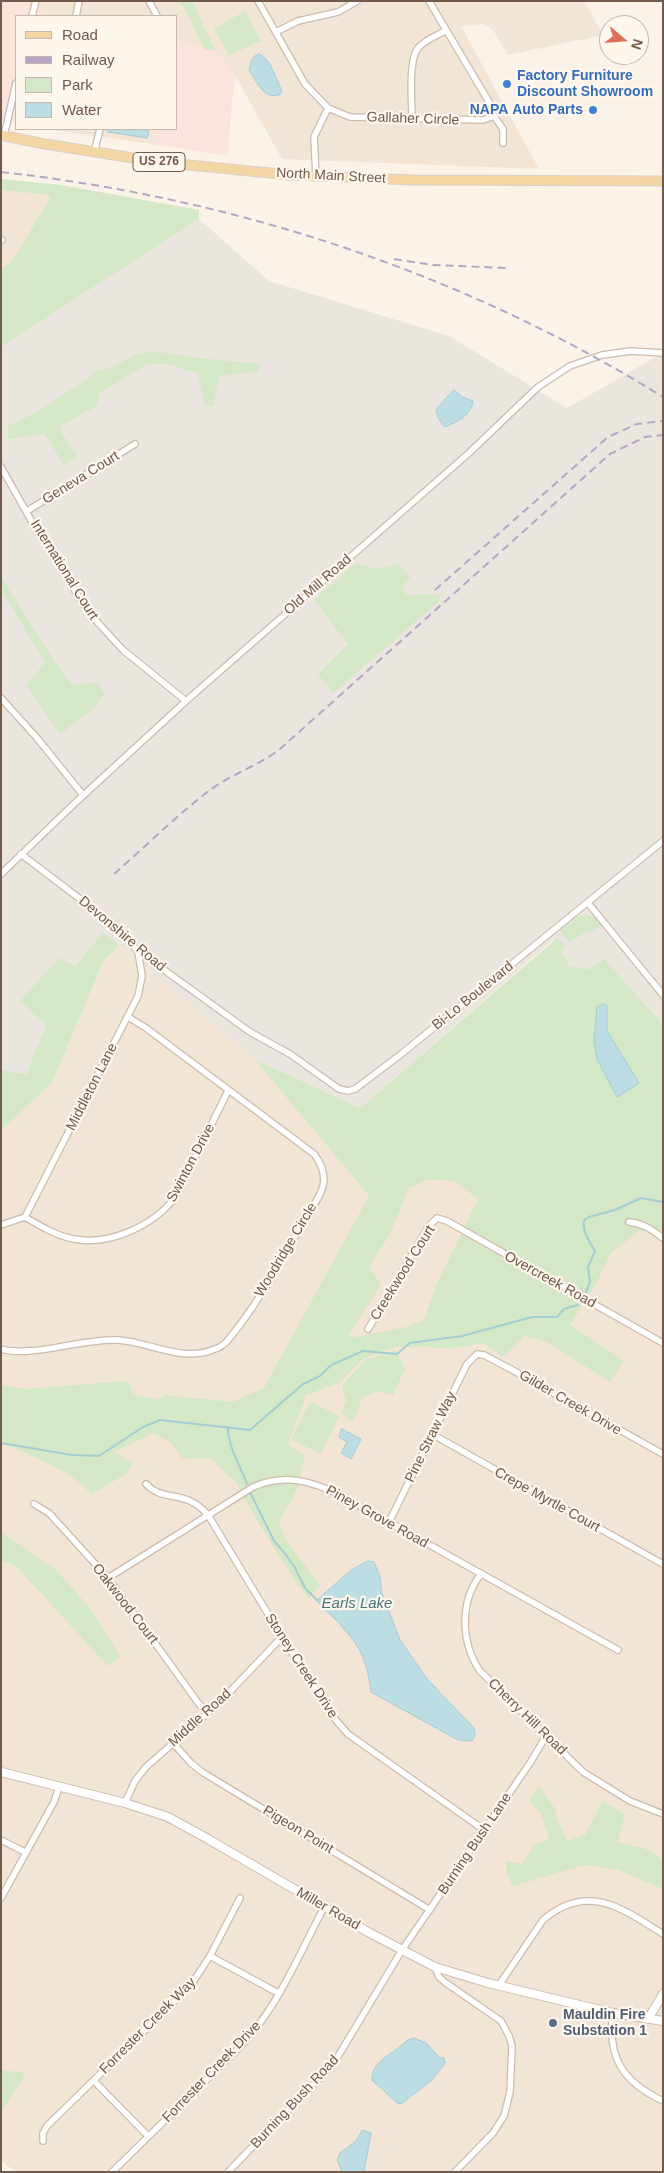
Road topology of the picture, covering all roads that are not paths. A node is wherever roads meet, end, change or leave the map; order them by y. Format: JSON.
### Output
{"nodes":[{"id":1,"x":36,"y":1,"type":"edge"},
{"id":2,"x":80,"y":1,"type":"edge"},
{"id":3,"x":148,"y":1,"type":"edge"},
{"id":4,"x":258,"y":1,"type":"edge"},
{"id":5,"x":357,"y":1,"type":"edge"},
{"id":6,"x":429,"y":1,"type":"edge"},
{"id":7,"x":32,"y":15,"type":"edge"},
{"id":8,"x":76,"y":15,"type":"edge"},
{"id":9,"x":156,"y":15,"type":"edge"},
{"id":10,"x":445,"y":31,"type":"junction"},
{"id":11,"x":276,"y":32,"type":"junction"},
{"id":12,"x":15,"y":87,"type":"edge"},
{"id":13,"x":328,"y":108,"type":"junction"},
{"id":14,"x":494,"y":116,"type":"junction"},
{"id":15,"x":412,"y":119,"type":"junction"},
{"id":16,"x":100,"y":130,"type":"edge"},
{"id":17,"x":3,"y":135,"type":"edge"},
{"id":18,"x":503,"y":143,"type":"dead end"},
{"id":19,"x":94,"y":153,"type":"junction"},
{"id":20,"x":316,"y":176,"type":"junction"},
{"id":21,"x":663,"y":181,"type":"edge"},
{"id":22,"x":663,"y":353,"type":"edge"},
{"id":23,"x":135,"y":444,"type":"dead end"},
{"id":24,"x":1,"y":467,"type":"edge"},
{"id":25,"x":27,"y":511,"type":"junction"},
{"id":26,"x":1,"y":698,"type":"edge"},
{"id":27,"x":186,"y":701,"type":"junction"},
{"id":28,"x":83,"y":795,"type":"junction"},
{"id":29,"x":663,"y":841,"type":"edge"},
{"id":30,"x":21,"y":854,"type":"junction"},
{"id":31,"x":1,"y":874,"type":"edge"},
{"id":32,"x":588,"y":903,"type":"junction"},
{"id":33,"x":138,"y":952,"type":"junction"},
{"id":34,"x":663,"y":995,"type":"edge"},
{"id":35,"x":128,"y":1017,"type":"junction"},
{"id":36,"x":275,"y":1045,"type":"joint"},
{"id":37,"x":228,"y":1091,"type":"junction"},
{"id":38,"x":25,"y":1217,"type":"junction"},
{"id":39,"x":437,"y":1218,"type":"joint"},
{"id":40,"x":629,"y":1222,"type":"dead end"},
{"id":41,"x":1,"y":1224,"type":"edge"},
{"id":42,"x":663,"y":1238,"type":"edge"},
{"id":43,"x":368,"y":1328,"type":"dead end"},
{"id":44,"x":663,"y":1343,"type":"edge"},
{"id":45,"x":1,"y":1350,"type":"edge"},
{"id":46,"x":477,"y":1354,"type":"joint"},
{"id":47,"x":432,"y":1434,"type":"junction"},
{"id":48,"x":663,"y":1454,"type":"edge"},
{"id":49,"x":146,"y":1484,"type":"dead end"},
{"id":50,"x":34,"y":1504,"type":"dead end"},
{"id":51,"x":208,"y":1515,"type":"junction"},
{"id":52,"x":389,"y":1522,"type":"junction"},
{"id":53,"x":663,"y":1564,"type":"edge"},
{"id":54,"x":481,"y":1574,"type":"junction"},
{"id":55,"x":108,"y":1578,"type":"junction"},
{"id":56,"x":282,"y":1637,"type":"junction"},
{"id":57,"x":618,"y":1650,"type":"dead end"},
{"id":58,"x":208,"y":1712,"type":"junction"},
{"id":59,"x":546,"y":1736,"type":"junction"},
{"id":60,"x":173,"y":1743,"type":"junction"},
{"id":61,"x":1,"y":1772,"type":"edge"},
{"id":62,"x":59,"y":1787,"type":"junction"},
{"id":63,"x":125,"y":1803,"type":"junction"},
{"id":64,"x":663,"y":1814,"type":"edge"},
{"id":65,"x":484,"y":1830,"type":"junction"},
{"id":66,"x":1,"y":1840,"type":"edge"},
{"id":67,"x":25,"y":1852,"type":"junction"},
{"id":68,"x":1,"y":1898,"type":"edge"},
{"id":69,"x":240,"y":1898,"type":"dead end"},
{"id":70,"x":324,"y":1907,"type":"junction"},
{"id":71,"x":430,"y":1910,"type":"junction"},
{"id":72,"x":663,"y":1934,"type":"edge"},
{"id":73,"x":402,"y":1950,"type":"junction"},
{"id":74,"x":210,"y":1956,"type":"junction"},
{"id":75,"x":436,"y":1967,"type":"junction"},
{"id":76,"x":499,"y":1985,"type":"junction"},
{"id":77,"x":278,"y":1992,"type":"junction"},
{"id":78,"x":663,"y":1994,"type":"edge"},
{"id":79,"x":613,"y":2013,"type":"junction"},
{"id":80,"x":648,"y":2019,"type":"junction"},
{"id":81,"x":663,"y":2020,"type":"edge"},
{"id":82,"x":94,"y":2081,"type":"junction"},
{"id":83,"x":663,"y":2101,"type":"edge"},
{"id":84,"x":148,"y":2136,"type":"junction"},
{"id":85,"x":43,"y":2141,"type":"dead end"},
{"id":86,"x":112,"y":2172,"type":"edge"},
{"id":87,"x":228,"y":2172,"type":"edge"},
{"id":88,"x":455,"y":2172,"type":"edge"}],
"edges":[{"from":1,"to":7,"type":"street"},
{"from":2,"to":8,"type":"street"},
{"from":3,"to":9,"type":"street"},
{"from":4,"to":11,"type":"street","name":"Gallaher Circle"},
{"from":5,"to":11,"type":"street"},
{"from":6,"to":10,"type":"street"},
{"from":10,"to":14,"type":"street"},
{"from":10,"to":15,"type":"street"},
{"from":11,"to":13,"type":"street","name":"Gallaher Circle"},
{"from":12,"to":17,"type":"street"},
{"from":13,"to":15,"type":"street","name":"Gallaher Circle"},
{"from":13,"to":20,"type":"street"},
{"from":14,"to":15,"type":"street","name":"Gallaher Circle"},
{"from":14,"to":18,"type":"street"},
{"from":16,"to":19,"type":"street"},
{"from":17,"to":19,"type":"main road","name":"North Main Street","number":"US 276"},
{"from":19,"to":20,"type":"main road","name":"North Main Street","number":"US 276"},
{"from":20,"to":21,"type":"main road","name":"North Main Street","number":"US 276"},
{"from":22,"to":27,"type":"street","name":"Old Mill Road"},
{"from":23,"to":25,"type":"street","name":"Geneva Court"},
{"from":24,"to":25,"type":"street","name":"International Court"},
{"from":25,"to":27,"type":"street","name":"International Court"},
{"from":26,"to":28,"type":"street"},
{"from":27,"to":28,"type":"street","name":"Old Mill Road"},
{"from":28,"to":30,"type":"street","name":"Old Mill Road"},
{"from":29,"to":32,"type":"street","name":"Bi-Lo Boulevard"},
{"from":30,"to":31,"type":"street","name":"Old Mill Road"},
{"from":30,"to":33,"type":"street","name":"Devonshire Road"},
{"from":32,"to":34,"type":"street"},
{"from":32,"to":36,"type":"street","name":"Bi-Lo Boulevard"},
{"from":33,"to":35,"type":"street","name":"Middleton Lane"},
{"from":33,"to":36,"type":"street","name":"Devonshire Road"},
{"from":35,"to":37,"type":"street","name":"Woodridge Circle"},
{"from":35,"to":38,"type":"street","name":"Middleton Lane"},
{"from":37,"to":38,"type":"street","name":"Swinton Drive"},
{"from":37,"to":45,"type":"street","name":"Woodridge Circle"},
{"from":38,"to":41,"type":"street"},
{"from":39,"to":43,"type":"street","name":"Creekwood Court"},
{"from":39,"to":44,"type":"street","name":"Overcreek Road"},
{"from":40,"to":42,"type":"street"},
{"from":46,"to":47,"type":"street","name":"Pine Straw Way"},
{"from":46,"to":48,"type":"street","name":"Gilder Creek Drive"},
{"from":47,"to":52,"type":"street","name":"Pine Straw Way"},
{"from":47,"to":53,"type":"street","name":"Crepe Myrtle Court"},
{"from":49,"to":51,"type":"street","name":"Stoney Creek Drive"},
{"from":50,"to":55,"type":"street","name":"Oakwood Court"},
{"from":51,"to":52,"type":"street","name":"Piney Grove Road"},
{"from":51,"to":55,"type":"street","name":"Piney Grove Road"},
{"from":51,"to":56,"type":"street","name":"Stoney Creek Drive"},
{"from":52,"to":54,"type":"street","name":"Piney Grove Road"},
{"from":54,"to":57,"type":"street","name":"Piney Grove Road"},
{"from":54,"to":59,"type":"street","name":"Cherry Hill Road"},
{"from":55,"to":58,"type":"street","name":"Oakwood Court"},
{"from":56,"to":58,"type":"street","name":"Middle Road"},
{"from":56,"to":65,"type":"street","name":"Stoney Creek Drive"},
{"from":58,"to":60,"type":"street","name":"Middle Road"},
{"from":59,"to":64,"type":"street","name":"Cherry Hill Road"},
{"from":59,"to":65,"type":"street","name":"Burning Bush Lane"},
{"from":60,"to":63,"type":"street","name":"Middle Road"},
{"from":60,"to":71,"type":"street","name":"Pigeon Point"},
{"from":61,"to":62,"type":"street","name":"Miller Road"},
{"from":62,"to":63,"type":"street","name":"Miller Road"},
{"from":62,"to":67,"type":"street"},
{"from":63,"to":70,"type":"street","name":"Miller Road"},
{"from":65,"to":71,"type":"street","name":"Burning Bush Lane"},
{"from":66,"to":67,"type":"street"},
{"from":67,"to":68,"type":"street"},
{"from":69,"to":74,"type":"street","name":"Forrester Creek Way"},
{"from":70,"to":73,"type":"street","name":"Miller Road"},
{"from":70,"to":77,"type":"street","name":"Forrester Creek Drive"},
{"from":71,"to":73,"type":"street","name":"Burning Bush Lane"},
{"from":72,"to":76,"type":"street"},
{"from":73,"to":75,"type":"street","name":"Miller Road"},
{"from":73,"to":87,"type":"street","name":"Burning Bush Road"},
{"from":74,"to":77,"type":"street"},
{"from":74,"to":82,"type":"street","name":"Forrester Creek Way"},
{"from":75,"to":76,"type":"street","name":"Miller Road"},
{"from":75,"to":88,"type":"street"},
{"from":76,"to":79,"type":"street","name":"Miller Road"},
{"from":77,"to":84,"type":"street","name":"Forrester Creek Drive"},
{"from":78,"to":80,"type":"street"},
{"from":79,"to":80,"type":"street","name":"Miller Road"},
{"from":79,"to":83,"type":"street"},
{"from":80,"to":81,"type":"street","name":"Miller Road"},
{"from":82,"to":84,"type":"street"},
{"from":82,"to":85,"type":"street","name":"Forrester Creek Way"},
{"from":84,"to":86,"type":"street","name":"Forrester Creek Drive"}]}
